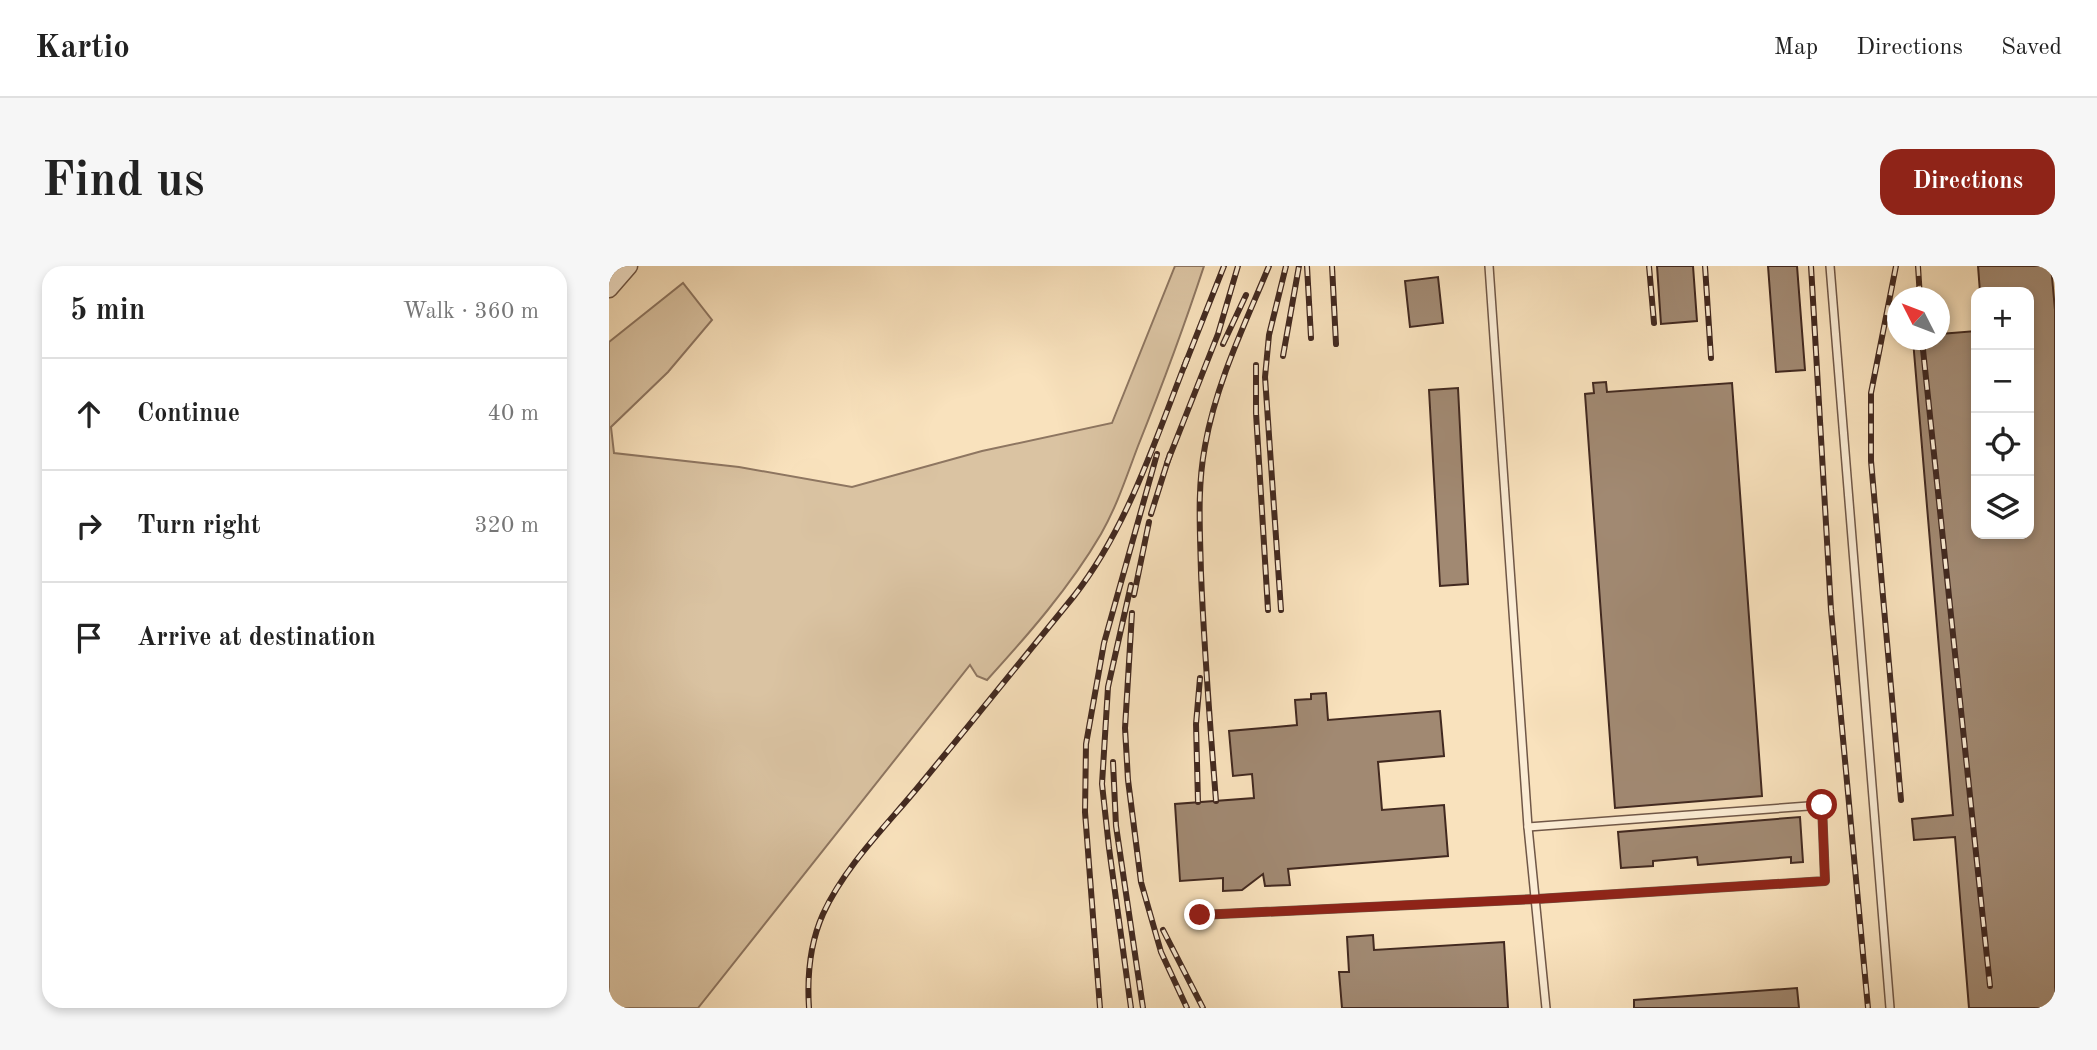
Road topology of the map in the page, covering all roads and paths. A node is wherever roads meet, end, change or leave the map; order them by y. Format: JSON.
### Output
{"nodes":[{"id":1,"x":629,"y":266,"type":"edge"},
{"id":2,"x":1489,"y":266,"type":"edge"},
{"id":3,"x":1830,"y":266,"type":"edge"},
{"id":4,"x":609,"y":289,"type":"edge"},
{"id":5,"x":1528,"y":827,"type":"junction"},
{"id":6,"x":1537,"y":899,"type":"junction"},
{"id":7,"x":1200,"y":915,"type":"dead end"},
{"id":8,"x":1546,"y":1008,"type":"edge"},
{"id":9,"x":1890,"y":1008,"type":"edge"}],
"edges":[{"from":1,"to":4,"type":"street"},
{"from":2,"to":5,"type":"lane"},
{"from":3,"to":9,"type":"lane"},
{"from":5,"to":6,"type":"lane"},
{"from":5,"to":6,"type":"lane"},
{"from":6,"to":7,"type":"lane"},
{"from":6,"to":8,"type":"lane"}]}
